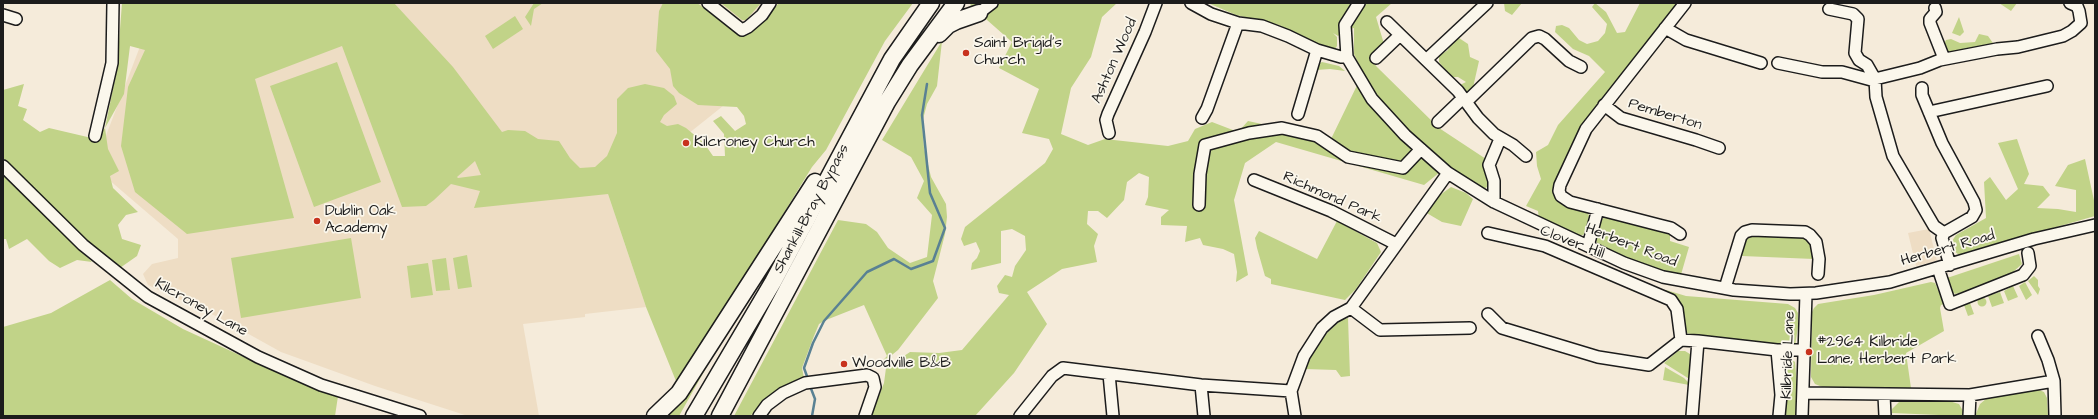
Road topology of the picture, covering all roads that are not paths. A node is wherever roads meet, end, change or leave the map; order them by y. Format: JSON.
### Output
{"nodes":[{"id":1,"x":113,"y":3,"type":"edge"},
{"id":2,"x":708,"y":3,"type":"edge"},
{"id":3,"x":770,"y":3,"type":"edge"},
{"id":4,"x":931,"y":3,"type":"edge"},
{"id":5,"x":956,"y":3,"type":"edge"},
{"id":6,"x":992,"y":3,"type":"edge"},
{"id":7,"x":1156,"y":3,"type":"edge"},
{"id":8,"x":1191,"y":3,"type":"edge"},
{"id":9,"x":1358,"y":3,"type":"edge"},
{"id":10,"x":1487,"y":3,"type":"edge"},
{"id":11,"x":1685,"y":3,"type":"edge"},
{"id":12,"x":2070,"y":3,"type":"edge"},
{"id":13,"x":973,"y":8,"type":"edge"},
{"id":14,"x":1935,"y":8,"type":"dead end"},
{"id":15,"x":1829,"y":9,"type":"dead end"},
{"id":16,"x":3,"y":15,"type":"edge"},
{"id":17,"x":16,"y":19,"type":"dead end"},
{"id":18,"x":1387,"y":22,"type":"dead end"},
{"id":19,"x":1238,"y":23,"type":"junction"},
{"id":20,"x":1665,"y":28,"type":"junction"},
{"id":21,"x":1400,"y":35,"type":"junction"},
{"id":22,"x":1317,"y":50,"type":"junction"},
{"id":23,"x":1347,"y":57,"type":"junction"},
{"id":24,"x":1376,"y":58,"type":"dead end"},
{"id":25,"x":892,"y":59,"type":"junction"},
{"id":26,"x":1426,"y":60,"type":"junction"},
{"id":27,"x":1940,"y":60,"type":"junction"},
{"id":28,"x":1762,"y":63,"type":"dead end"},
{"id":29,"x":1778,"y":63,"type":"dead end"},
{"id":30,"x":1581,"y":67,"type":"dead end"},
{"id":31,"x":1875,"y":80,"type":"junction"},
{"id":32,"x":2047,"y":86,"type":"dead end"},
{"id":33,"x":1922,"y":88,"type":"dead end"},
{"id":34,"x":1465,"y":100,"type":"junction"},
{"id":35,"x":1604,"y":105,"type":"junction"},
{"id":36,"x":1929,"y":112,"type":"junction"},
{"id":37,"x":1298,"y":114,"type":"dead end"},
{"id":38,"x":1202,"y":118,"type":"dead end"},
{"id":39,"x":1438,"y":122,"type":"dead end"},
{"id":40,"x":1109,"y":133,"type":"dead end"},
{"id":41,"x":95,"y":136,"type":"dead end"},
{"id":42,"x":1500,"y":139,"type":"junction"},
{"id":43,"x":1719,"y":148,"type":"dead end"},
{"id":44,"x":1421,"y":149,"type":"junction"},
{"id":45,"x":1526,"y":156,"type":"dead end"},
{"id":46,"x":3,"y":166,"type":"edge"},
{"id":47,"x":1448,"y":173,"type":"junction"},
{"id":48,"x":1254,"y":180,"type":"dead end"},
{"id":49,"x":1494,"y":202,"type":"junction"},
{"id":50,"x":1199,"y":205,"type":"dead end"},
{"id":51,"x":1598,"y":209,"type":"junction"},
{"id":52,"x":2095,"y":225,"type":"edge"},
{"id":53,"x":1488,"y":233,"type":"dead end"},
{"id":54,"x":1944,"y":233,"type":"junction"},
{"id":55,"x":1680,"y":234,"type":"dead end"},
{"id":56,"x":1396,"y":244,"type":"junction"},
{"id":57,"x":1588,"y":246,"type":"junction"},
{"id":58,"x":2028,"y":253,"type":"dead end"},
{"id":59,"x":1950,"y":264,"type":"junction"},
{"id":60,"x":1938,"y":268,"type":"junction"},
{"id":61,"x":1818,"y":274,"type":"dead end"},
{"id":62,"x":1725,"y":288,"type":"junction"},
{"id":63,"x":1806,"y":294,"type":"junction"},
{"id":64,"x":1351,"y":308,"type":"junction"},
{"id":65,"x":1488,"y":314,"type":"dead end"},
{"id":66,"x":1470,"y":328,"type":"dead end"},
{"id":67,"x":2038,"y":336,"type":"dead end"},
{"id":68,"x":1681,"y":340,"type":"junction"},
{"id":69,"x":1698,"y":341,"type":"junction"},
{"id":70,"x":1778,"y":350,"type":"junction"},
{"id":71,"x":1804,"y":350,"type":"junction"},
{"id":72,"x":751,"y":358,"type":"junction"},
{"id":73,"x":1109,"y":374,"type":"junction"},
{"id":74,"x":2054,"y":381,"type":"junction"},
{"id":75,"x":1201,"y":385,"type":"junction"},
{"id":76,"x":1291,"y":391,"type":"junction"},
{"id":77,"x":1803,"y":393,"type":"junction"},
{"id":78,"x":1884,"y":395,"type":"junction"},
{"id":79,"x":1970,"y":395,"type":"junction"},
{"id":80,"x":391,"y":411,"type":"edge"},
{"id":81,"x":420,"y":416,"type":"edge"},
{"id":82,"x":655,"y":416,"type":"edge"},
{"id":83,"x":694,"y":416,"type":"edge"},
{"id":84,"x":720,"y":416,"type":"edge"},
{"id":85,"x":759,"y":416,"type":"edge"},
{"id":86,"x":865,"y":416,"type":"edge"},
{"id":87,"x":1020,"y":416,"type":"edge"},
{"id":88,"x":1113,"y":416,"type":"edge"},
{"id":89,"x":1204,"y":416,"type":"edge"},
{"id":90,"x":1295,"y":416,"type":"edge"},
{"id":91,"x":1692,"y":416,"type":"edge"},
{"id":92,"x":1779,"y":416,"type":"edge"},
{"id":93,"x":1802,"y":416,"type":"edge"},
{"id":94,"x":1885,"y":416,"type":"edge"},
{"id":95,"x":1969,"y":416,"type":"edge"},
{"id":96,"x":2054,"y":416,"type":"edge"}],
"edges":[{"from":1,"to":41,"type":"street"},
{"from":2,"to":3,"type":"street"},
{"from":4,"to":25,"type":"highway","name":"Shankill-Bray Bypass"},
{"from":5,"to":72,"type":"highway","name":"Shankill-Bray Bypass"},
{"from":6,"to":13,"type":"street"},
{"from":7,"to":40,"type":"street","name":"Ashton Wood"},
{"from":8,"to":19,"type":"street"},
{"from":9,"to":23,"type":"street","name":"Herbert Road"},
{"from":10,"to":26,"type":"street"},
{"from":11,"to":20,"type":"street","name":"Pemberton"},
{"from":12,"to":27,"type":"street"},
{"from":13,"to":72,"type":"highway"},
{"from":14,"to":27,"type":"street"},
{"from":15,"to":31,"type":"street"},
{"from":16,"to":17,"type":"street"},
{"from":18,"to":21,"type":"street"},
{"from":19,"to":22,"type":"street"},
{"from":19,"to":38,"type":"street"},
{"from":20,"to":28,"type":"street"},
{"from":20,"to":35,"type":"street","name":"Pemberton"},
{"from":21,"to":24,"type":"street"},
{"from":21,"to":26,"type":"street"},
{"from":22,"to":23,"type":"street"},
{"from":22,"to":37,"type":"street"},
{"from":23,"to":44,"type":"street","name":"Herbert Road"},
{"from":25,"to":82,"type":"highway"},
{"from":25,"to":83,"type":"highway","name":"Shankill-Bray Bypass"},
{"from":26,"to":34,"type":"street"},
{"from":27,"to":31,"type":"street"},
{"from":29,"to":31,"type":"street"},
{"from":30,"to":34,"type":"street"},
{"from":31,"to":54,"type":"street"},
{"from":32,"to":36,"type":"street"},
{"from":33,"to":36,"type":"street"},
{"from":34,"to":39,"type":"street"},
{"from":34,"to":42,"type":"street"},
{"from":35,"to":43,"type":"street","name":"Pemberton"},
{"from":35,"to":51,"type":"street","name":"Pemberton"},
{"from":36,"to":54,"type":"street"},
{"from":42,"to":45,"type":"street"},
{"from":42,"to":49,"type":"street"},
{"from":44,"to":47,"type":"street","name":"Herbert Road"},
{"from":44,"to":50,"type":"street"},
{"from":46,"to":80,"type":"street","name":"Kilcroney Lane"},
{"from":47,"to":49,"type":"street","name":"Herbert Road"},
{"from":47,"to":56,"type":"street"},
{"from":48,"to":56,"type":"street","name":"Richmond Park"},
{"from":49,"to":57,"type":"street","name":"Herbert Road"},
{"from":51,"to":55,"type":"street","name":"Pemberton"},
{"from":51,"to":57,"type":"street"},
{"from":52,"to":59,"type":"street","name":"Herbert Road"},
{"from":53,"to":68,"type":"street","name":"Clover Hill"},
{"from":54,"to":59,"type":"street"},
{"from":56,"to":64,"type":"street"},
{"from":57,"to":62,"type":"street","name":"Herbert Road"},
{"from":58,"to":60,"type":"street"},
{"from":59,"to":60,"type":"street","name":"Herbert Road"},
{"from":60,"to":63,"type":"street","name":"Herbert Road"},
{"from":61,"to":62,"type":"street"},
{"from":62,"to":63,"type":"street","name":"Herbert Road"},
{"from":63,"to":71,"type":"street","name":"Kilbride Lane"},
{"from":64,"to":66,"type":"street"},
{"from":64,"to":76,"type":"street"},
{"from":65,"to":68,"type":"street"},
{"from":67,"to":74,"type":"street"},
{"from":68,"to":69,"type":"street"},
{"from":69,"to":70,"type":"street"},
{"from":69,"to":91,"type":"street"},
{"from":70,"to":71,"type":"street"},
{"from":70,"to":92,"type":"street"},
{"from":71,"to":77,"type":"street","name":"Kilbride Lane"},
{"from":72,"to":84,"type":"highway","name":"Shankill-Bray Bypass"},
{"from":73,"to":75,"type":"street"},
{"from":73,"to":87,"type":"street"},
{"from":73,"to":88,"type":"street"},
{"from":74,"to":79,"type":"street"},
{"from":74,"to":96,"type":"street"},
{"from":75,"to":76,"type":"street"},
{"from":75,"to":89,"type":"street"},
{"from":76,"to":90,"type":"street"},
{"from":77,"to":78,"type":"street"},
{"from":77,"to":93,"type":"street","name":"Kilbride Lane"},
{"from":78,"to":79,"type":"street"},
{"from":78,"to":94,"type":"street"},
{"from":79,"to":95,"type":"street"},
{"from":80,"to":81,"type":"street","name":"Kilcroney Lane"},
{"from":85,"to":86,"type":"street"}]}
